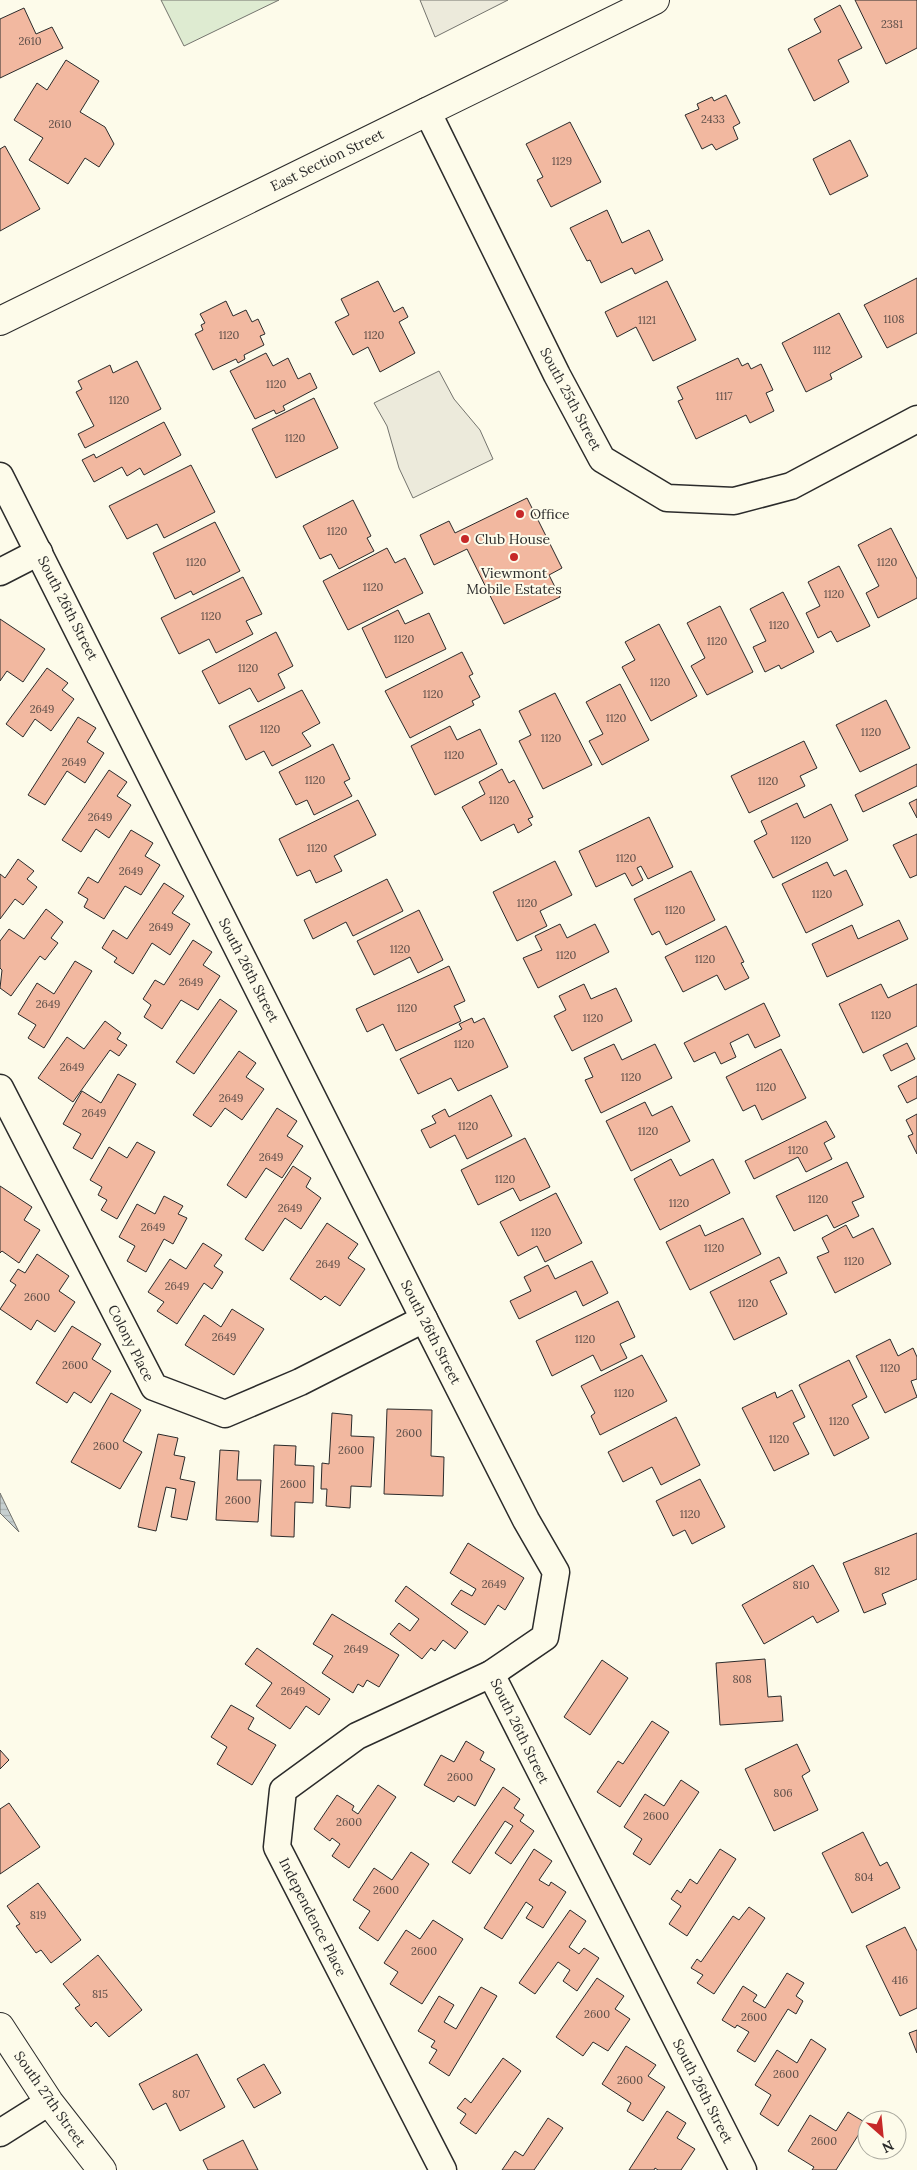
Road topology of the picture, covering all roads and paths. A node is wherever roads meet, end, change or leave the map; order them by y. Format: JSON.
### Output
{"nodes":[{"id":1,"x":655,"y":0,"type":"edge"},
{"id":2,"x":427,"y":111,"type":"junction"},
{"id":3,"x":0,"y":321,"type":"edge"},
{"id":4,"x":917,"y":419,"type":"edge"},
{"id":5,"x":0,"y":476,"type":"edge"},
{"id":6,"x":39,"y":552,"type":"junction"},
{"id":7,"x":0,"y":572,"type":"edge"},
{"id":8,"x":0,"y":1088,"type":"edge"},
{"id":9,"x":424,"y":1319,"type":"junction"},
{"id":10,"x":491,"y":1674,"type":"junction"},
{"id":11,"x":0,"y":2027,"type":"edge"},
{"id":12,"x":49,"y":2102,"type":"junction"},
{"id":13,"x":0,"y":2133,"type":"edge"},
{"id":14,"x":102,"y":2170,"type":"edge"},
{"id":15,"x":443,"y":2170,"type":"edge"},
{"id":16,"x":743,"y":2170,"type":"edge"}],
"edges":[{"from":1,"to":2,"type":"street","name":"East Section Street"},
{"from":2,"to":3,"type":"street","name":"East Section Street"},
{"from":2,"to":4,"type":"street","name":"South 25th Street"},
{"from":5,"to":6,"type":"street","name":"South 26th Street"},
{"from":6,"to":7,"type":"street"},
{"from":6,"to":9,"type":"street","name":"South 26th Street"},
{"from":8,"to":9,"type":"street","name":"Colony Place"},
{"from":9,"to":10,"type":"street","name":"South 26th Street"},
{"from":10,"to":15,"type":"street","name":"Independence Place"},
{"from":10,"to":16,"type":"street","name":"South 26th Street"},
{"from":11,"to":12,"type":"street","name":"South 27th Street"},
{"from":12,"to":13,"type":"street"},
{"from":12,"to":14,"type":"street","name":"South 27th Street"}]}
